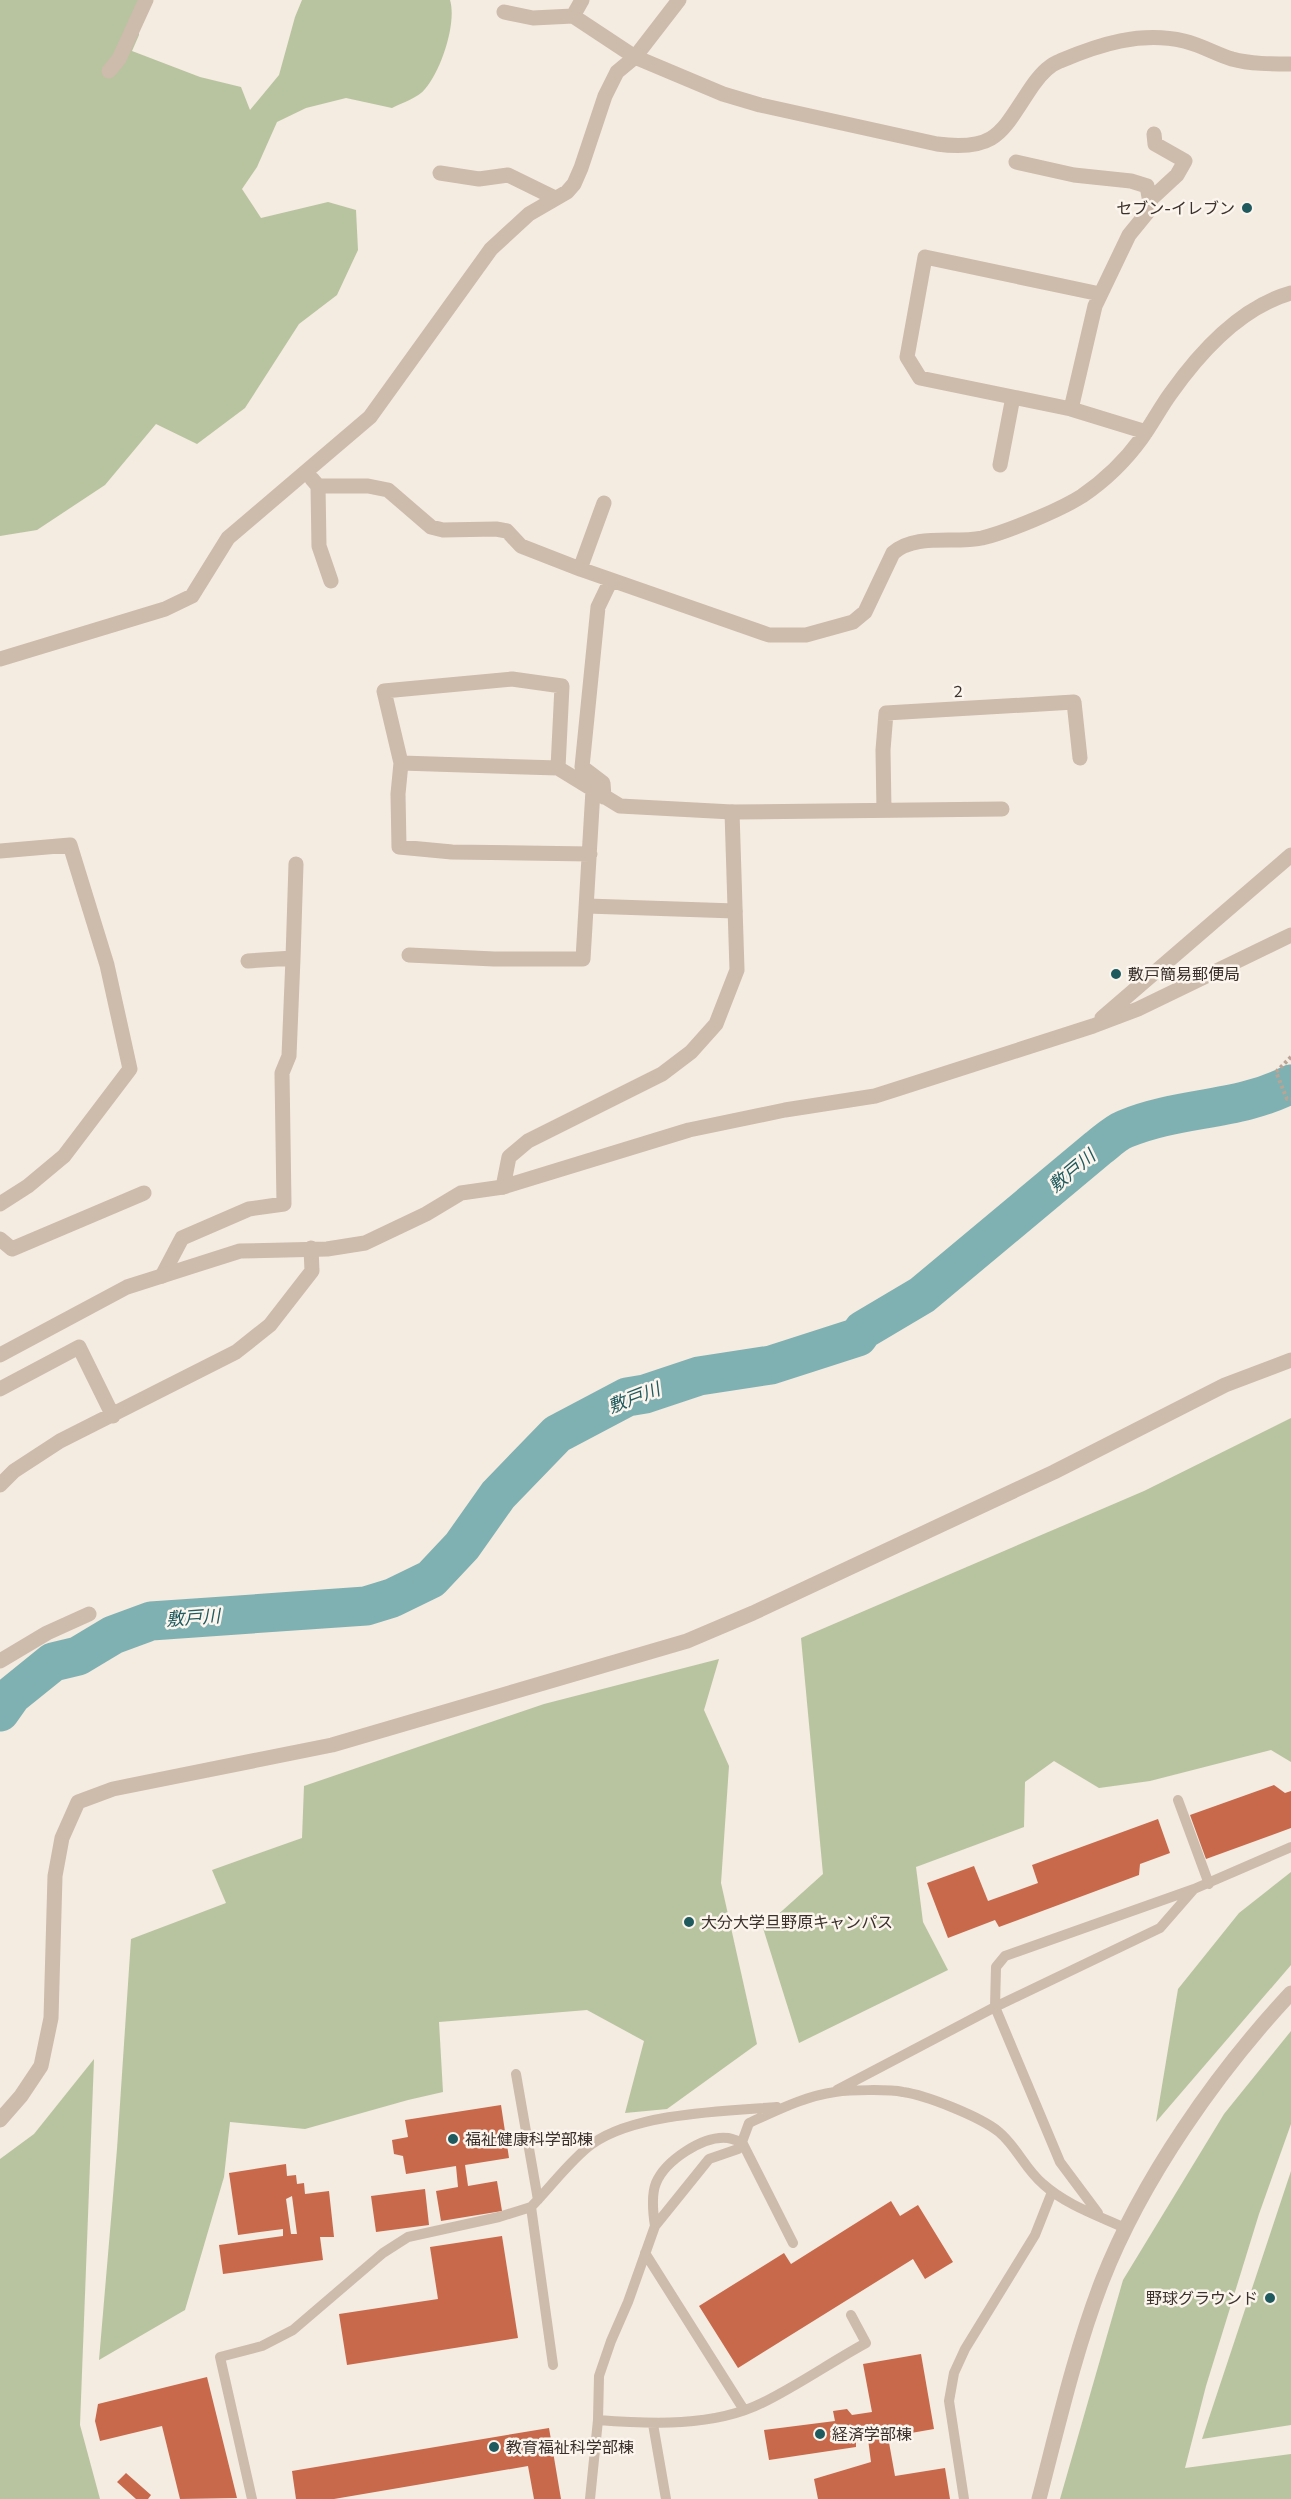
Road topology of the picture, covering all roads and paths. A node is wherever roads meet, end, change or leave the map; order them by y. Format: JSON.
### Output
{"nodes":[{"id":1,"x":146,"y":0,"type":"edge"},
{"id":2,"x":582,"y":0,"type":"edge"},
{"id":3,"x":679,"y":0,"type":"edge"},
{"id":4,"x":504,"y":12,"type":"dead end"},
{"id":5,"x":573,"y":16,"type":"junction"},
{"id":6,"x":635,"y":57,"type":"junction"},
{"id":7,"x":1291,"y":64,"type":"edge"},
{"id":8,"x":109,"y":71,"type":"dead end"},
{"id":9,"x":1155,"y":134,"type":"dead end"},
{"id":10,"x":1016,"y":162,"type":"dead end"},
{"id":11,"x":440,"y":173,"type":"dead end"},
{"id":12,"x":555,"y":198,"type":"junction"},
{"id":13,"x":1150,"y":200,"type":"junction"},
{"id":14,"x":1291,"y":292,"type":"edge"},
{"id":15,"x":1100,"y":294,"type":"junction"},
{"id":16,"x":1013,"y":397,"type":"junction"},
{"id":17,"x":1071,"y":409,"type":"junction"},
{"id":18,"x":1146,"y":432,"type":"junction"},
{"id":19,"x":1000,"y":465,"type":"dead end"},
{"id":20,"x":306,"y":473,"type":"junction"},
{"id":21,"x":318,"y":486,"type":"junction"},
{"id":22,"x":604,"y":503,"type":"dead end"},
{"id":23,"x":580,"y":569,"type":"junction"},
{"id":24,"x":611,"y":580,"type":"junction"},
{"id":25,"x":331,"y":581,"type":"dead end"},
{"id":26,"x":0,"y":659,"type":"edge"},
{"id":27,"x":1080,"y":758,"type":"dead end"},
{"id":28,"x":401,"y":763,"type":"junction"},
{"id":29,"x":558,"y":768,"type":"junction"},
{"id":30,"x":599,"y":793,"type":"junction"},
{"id":31,"x":1002,"y":809,"type":"dead end"},
{"id":32,"x":884,"y":810,"type":"junction"},
{"id":33,"x":732,"y":812,"type":"junction"},
{"id":34,"x":0,"y":851,"type":"edge"},
{"id":35,"x":590,"y":854,"type":"junction"},
{"id":36,"x":1291,"y":855,"type":"edge"},
{"id":37,"x":296,"y":864,"type":"dead end"},
{"id":38,"x":587,"y":906,"type":"junction"},
{"id":39,"x":735,"y":911,"type":"junction"},
{"id":40,"x":1291,"y":935,"type":"edge"},
{"id":41,"x":409,"y":955,"type":"dead end"},
{"id":42,"x":293,"y":958,"type":"junction"},
{"id":43,"x":248,"y":961,"type":"dead end"},
{"id":44,"x":1093,"y":1026,"type":"junction"},
{"id":45,"x":1291,"y":1057,"type":"edge"},
{"id":46,"x":1291,"y":1099,"type":"edge"},
{"id":47,"x":503,"y":1187,"type":"junction"},
{"id":48,"x":144,"y":1193,"type":"dead end"},
{"id":49,"x":0,"y":1204,"type":"edge"},
{"id":50,"x":0,"y":1239,"type":"edge"},
{"id":51,"x":311,"y":1248,"type":"junction"},
{"id":52,"x":162,"y":1275,"type":"junction"},
{"id":53,"x":0,"y":1355,"type":"edge"},
{"id":54,"x":1291,"y":1360,"type":"edge"},
{"id":55,"x":0,"y":1389,"type":"edge"},
{"id":56,"x":113,"y":1416,"type":"junction"},
{"id":57,"x":0,"y":1485,"type":"edge"},
{"id":58,"x":89,"y":1614,"type":"dead end"},
{"id":59,"x":0,"y":1661,"type":"edge"},
{"id":60,"x":1178,"y":1800,"type":"dead end"},
{"id":61,"x":1291,"y":1847,"type":"edge"},
{"id":62,"x":1209,"y":1884,"type":"junction"},
{"id":63,"x":1194,"y":1889,"type":"junction"},
{"id":64,"x":1291,"y":1994,"type":"edge"},
{"id":65,"x":995,"y":2007,"type":"junction"},
{"id":66,"x":516,"y":2074,"type":"dead end"},
{"id":67,"x":834,"y":2092,"type":"junction"},
{"id":68,"x":785,"y":2107,"type":"junction"},
{"id":69,"x":0,"y":2120,"type":"edge"},
{"id":70,"x":742,"y":2142,"type":"junction"},
{"id":71,"x":1052,"y":2192,"type":"junction"},
{"id":72,"x":535,"y":2204,"type":"junction"},
{"id":73,"x":1100,"y":2216,"type":"junction"},
{"id":74,"x":655,"y":2226,"type":"junction"},
{"id":75,"x":1127,"y":2229,"type":"junction"},
{"id":76,"x":793,"y":2243,"type":"dead end"},
{"id":77,"x":645,"y":2253,"type":"junction"},
{"id":78,"x":851,"y":2315,"type":"dead end"},
{"id":79,"x":553,"y":2365,"type":"dead end"},
{"id":80,"x":744,"y":2410,"type":"junction"},
{"id":81,"x":598,"y":2420,"type":"junction"},
{"id":82,"x":653,"y":2424,"type":"junction"},
{"id":83,"x":252,"y":2499,"type":"edge"},
{"id":84,"x":590,"y":2499,"type":"edge"},
{"id":85,"x":666,"y":2499,"type":"edge"},
{"id":86,"x":964,"y":2499,"type":"edge"},
{"id":87,"x":1039,"y":2499,"type":"edge"}],
"edges":[{"from":1,"to":8,"type":"street"},
{"from":2,"to":5,"type":"street"},
{"from":3,"to":6,"type":"street"},
{"from":4,"to":5,"type":"street"},
{"from":5,"to":6,"type":"street"},
{"from":6,"to":7,"type":"street"},
{"from":6,"to":12,"type":"street"},
{"from":9,"to":13,"type":"street"},
{"from":10,"to":13,"type":"street"},
{"from":11,"to":12,"type":"street"},
{"from":12,"to":20,"type":"street"},
{"from":13,"to":15,"type":"street"},
{"from":14,"to":18,"type":"street"},
{"from":15,"to":16,"type":"street"},
{"from":15,"to":17,"type":"street"},
{"from":16,"to":17,"type":"street"},
{"from":16,"to":19,"type":"street"},
{"from":17,"to":18,"type":"street"},
{"from":18,"to":24,"type":"street"},
{"from":20,"to":21,"type":"street"},
{"from":20,"to":26,"type":"street"},
{"from":21,"to":23,"type":"street"},
{"from":21,"to":25,"type":"street"},
{"from":22,"to":23,"type":"street"},
{"from":23,"to":24,"type":"street"},
{"from":24,"to":30,"type":"street"},
{"from":27,"to":32,"type":"street","name":"2"},
{"from":28,"to":29,"type":"street"},
{"from":28,"to":29,"type":"street"},
{"from":28,"to":35,"type":"street"},
{"from":29,"to":30,"type":"street"},
{"from":30,"to":33,"type":"street"},
{"from":30,"to":35,"type":"street"},
{"from":31,"to":32,"type":"street"},
{"from":32,"to":33,"type":"street"},
{"from":33,"to":39,"type":"street"},
{"from":34,"to":49,"type":"street"},
{"from":35,"to":38,"type":"street"},
{"from":36,"to":44,"type":"street"},
{"from":37,"to":42,"type":"street"},
{"from":38,"to":39,"type":"street"},
{"from":38,"to":41,"type":"street"},
{"from":39,"to":47,"type":"street"},
{"from":40,"to":44,"type":"street"},
{"from":42,"to":43,"type":"street"},
{"from":42,"to":52,"type":"street"},
{"from":44,"to":47,"type":"street"},
{"from":45,"to":46,"type":"path"},
{"from":47,"to":51,"type":"street"},
{"from":48,"to":50,"type":"street"},
{"from":51,"to":52,"type":"street"},
{"from":51,"to":56,"type":"street"},
{"from":52,"to":53,"type":"street"},
{"from":54,"to":69,"type":"street"},
{"from":55,"to":56,"type":"street"},
{"from":56,"to":57,"type":"street"},
{"from":58,"to":59,"type":"street"},
{"from":60,"to":62,"type":"lane"},
{"from":61,"to":62,"type":"lane"},
{"from":62,"to":63,"type":"lane"},
{"from":63,"to":65,"type":"lane"},
{"from":63,"to":65,"type":"lane"},
{"from":64,"to":75,"type":"street"},
{"from":65,"to":67,"type":"lane"},
{"from":65,"to":73,"type":"lane"},
{"from":66,"to":72,"type":"lane"},
{"from":67,"to":68,"type":"lane"},
{"from":67,"to":71,"type":"lane"},
{"from":68,"to":70,"type":"lane"},
{"from":68,"to":72,"type":"lane"},
{"from":70,"to":74,"type":"lane"},
{"from":70,"to":74,"type":"lane"},
{"from":70,"to":76,"type":"lane"},
{"from":71,"to":73,"type":"lane"},
{"from":71,"to":86,"type":"lane"},
{"from":72,"to":79,"type":"lane"},
{"from":72,"to":83,"type":"lane"},
{"from":73,"to":75,"type":"lane"},
{"from":74,"to":77,"type":"lane"},
{"from":75,"to":87,"type":"street"},
{"from":77,"to":80,"type":"lane"},
{"from":77,"to":81,"type":"lane"},
{"from":78,"to":80,"type":"lane"},
{"from":80,"to":82,"type":"lane"},
{"from":81,"to":82,"type":"lane"},
{"from":81,"to":84,"type":"lane"},
{"from":82,"to":85,"type":"lane"}]}
